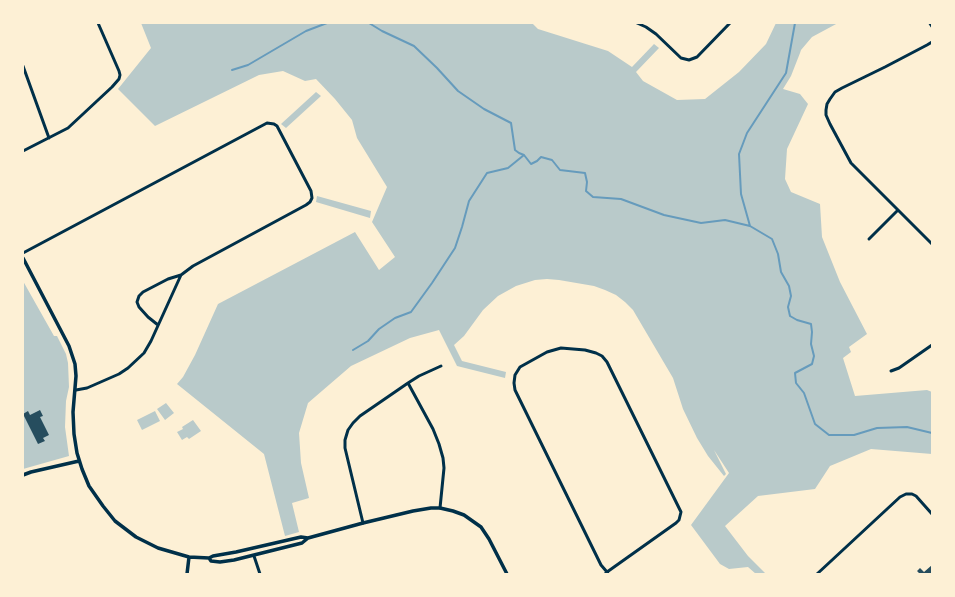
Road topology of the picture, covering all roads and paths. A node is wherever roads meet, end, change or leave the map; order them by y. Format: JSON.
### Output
{"nodes":[{"id":1,"x":98,"y":23,"type":"edge"},
{"id":2,"x":637,"y":23,"type":"edge"},
{"id":3,"x":730,"y":23,"type":"edge"},
{"id":4,"x":930,"y":23,"type":"edge"},
{"id":5,"x":932,"y":26,"type":"edge"},
{"id":6,"x":932,"y":42,"type":"edge"},
{"id":7,"x":23,"y":66,"type":"edge"},
{"id":8,"x":49,"y":138,"type":"junction"},
{"id":9,"x":23,"y":151,"type":"edge"},
{"id":10,"x":898,"y":210,"type":"junction"},
{"id":11,"x":869,"y":239,"type":"dead end"},
{"id":12,"x":932,"y":244,"type":"edge"},
{"id":13,"x":23,"y":253,"type":"edge"},
{"id":14,"x":23,"y":258,"type":"edge"},
{"id":15,"x":181,"y":276,"type":"junction"},
{"id":16,"x":158,"y":325,"type":"junction"},
{"id":17,"x":932,"y":345,"type":"edge"},
{"id":18,"x":441,"y":366,"type":"dead end"},
{"id":19,"x":891,"y":371,"type":"dead end"},
{"id":20,"x":408,"y":383,"type":"junction"},
{"id":21,"x":76,"y":390,"type":"junction"},
{"id":22,"x":79,"y":461,"type":"junction"},
{"id":23,"x":23,"y":475,"type":"edge"},
{"id":24,"x":440,"y":508,"type":"junction"},
{"id":25,"x":932,"y":514,"type":"edge"},
{"id":26,"x":363,"y":524,"type":"junction"},
{"id":27,"x":308,"y":538,"type":"junction"},
{"id":28,"x":254,"y":556,"type":"junction"},
{"id":29,"x":189,"y":557,"type":"junction"},
{"id":30,"x":209,"y":558,"type":"junction"},
{"id":31,"x":607,"y":573,"type":"edge"},
{"id":32,"x":187,"y":574,"type":"edge"},
{"id":33,"x":260,"y":574,"type":"edge"},
{"id":34,"x":507,"y":574,"type":"edge"},
{"id":35,"x":817,"y":574,"type":"edge"}],
"edges":[{"from":1,"to":8,"type":"street"},
{"from":2,"to":3,"type":"street"},
{"from":4,"to":5,"type":"street"},
{"from":6,"to":10,"type":"street"},
{"from":7,"to":8,"type":"street"},
{"from":8,"to":9,"type":"street"},
{"from":10,"to":11,"type":"street"},
{"from":10,"to":12,"type":"street"},
{"from":13,"to":15,"type":"street"},
{"from":14,"to":21,"type":"street"},
{"from":15,"to":16,"type":"street"},
{"from":15,"to":16,"type":"street"},
{"from":16,"to":21,"type":"street"},
{"from":17,"to":19,"type":"street"},
{"from":18,"to":20,"type":"street"},
{"from":20,"to":24,"type":"street"},
{"from":20,"to":26,"type":"street"},
{"from":21,"to":22,"type":"street"},
{"from":22,"to":23,"type":"street"},
{"from":22,"to":29,"type":"street"},
{"from":24,"to":26,"type":"street"},
{"from":24,"to":34,"type":"street"},
{"from":25,"to":35,"type":"street"},
{"from":26,"to":27,"type":"street"},
{"from":27,"to":28,"type":"street"},
{"from":27,"to":30,"type":"street"},
{"from":28,"to":30,"type":"street"},
{"from":28,"to":33,"type":"street"},
{"from":29,"to":30,"type":"street"},
{"from":29,"to":32,"type":"street"},
{"from":31,"to":31,"type":"street"}]}
